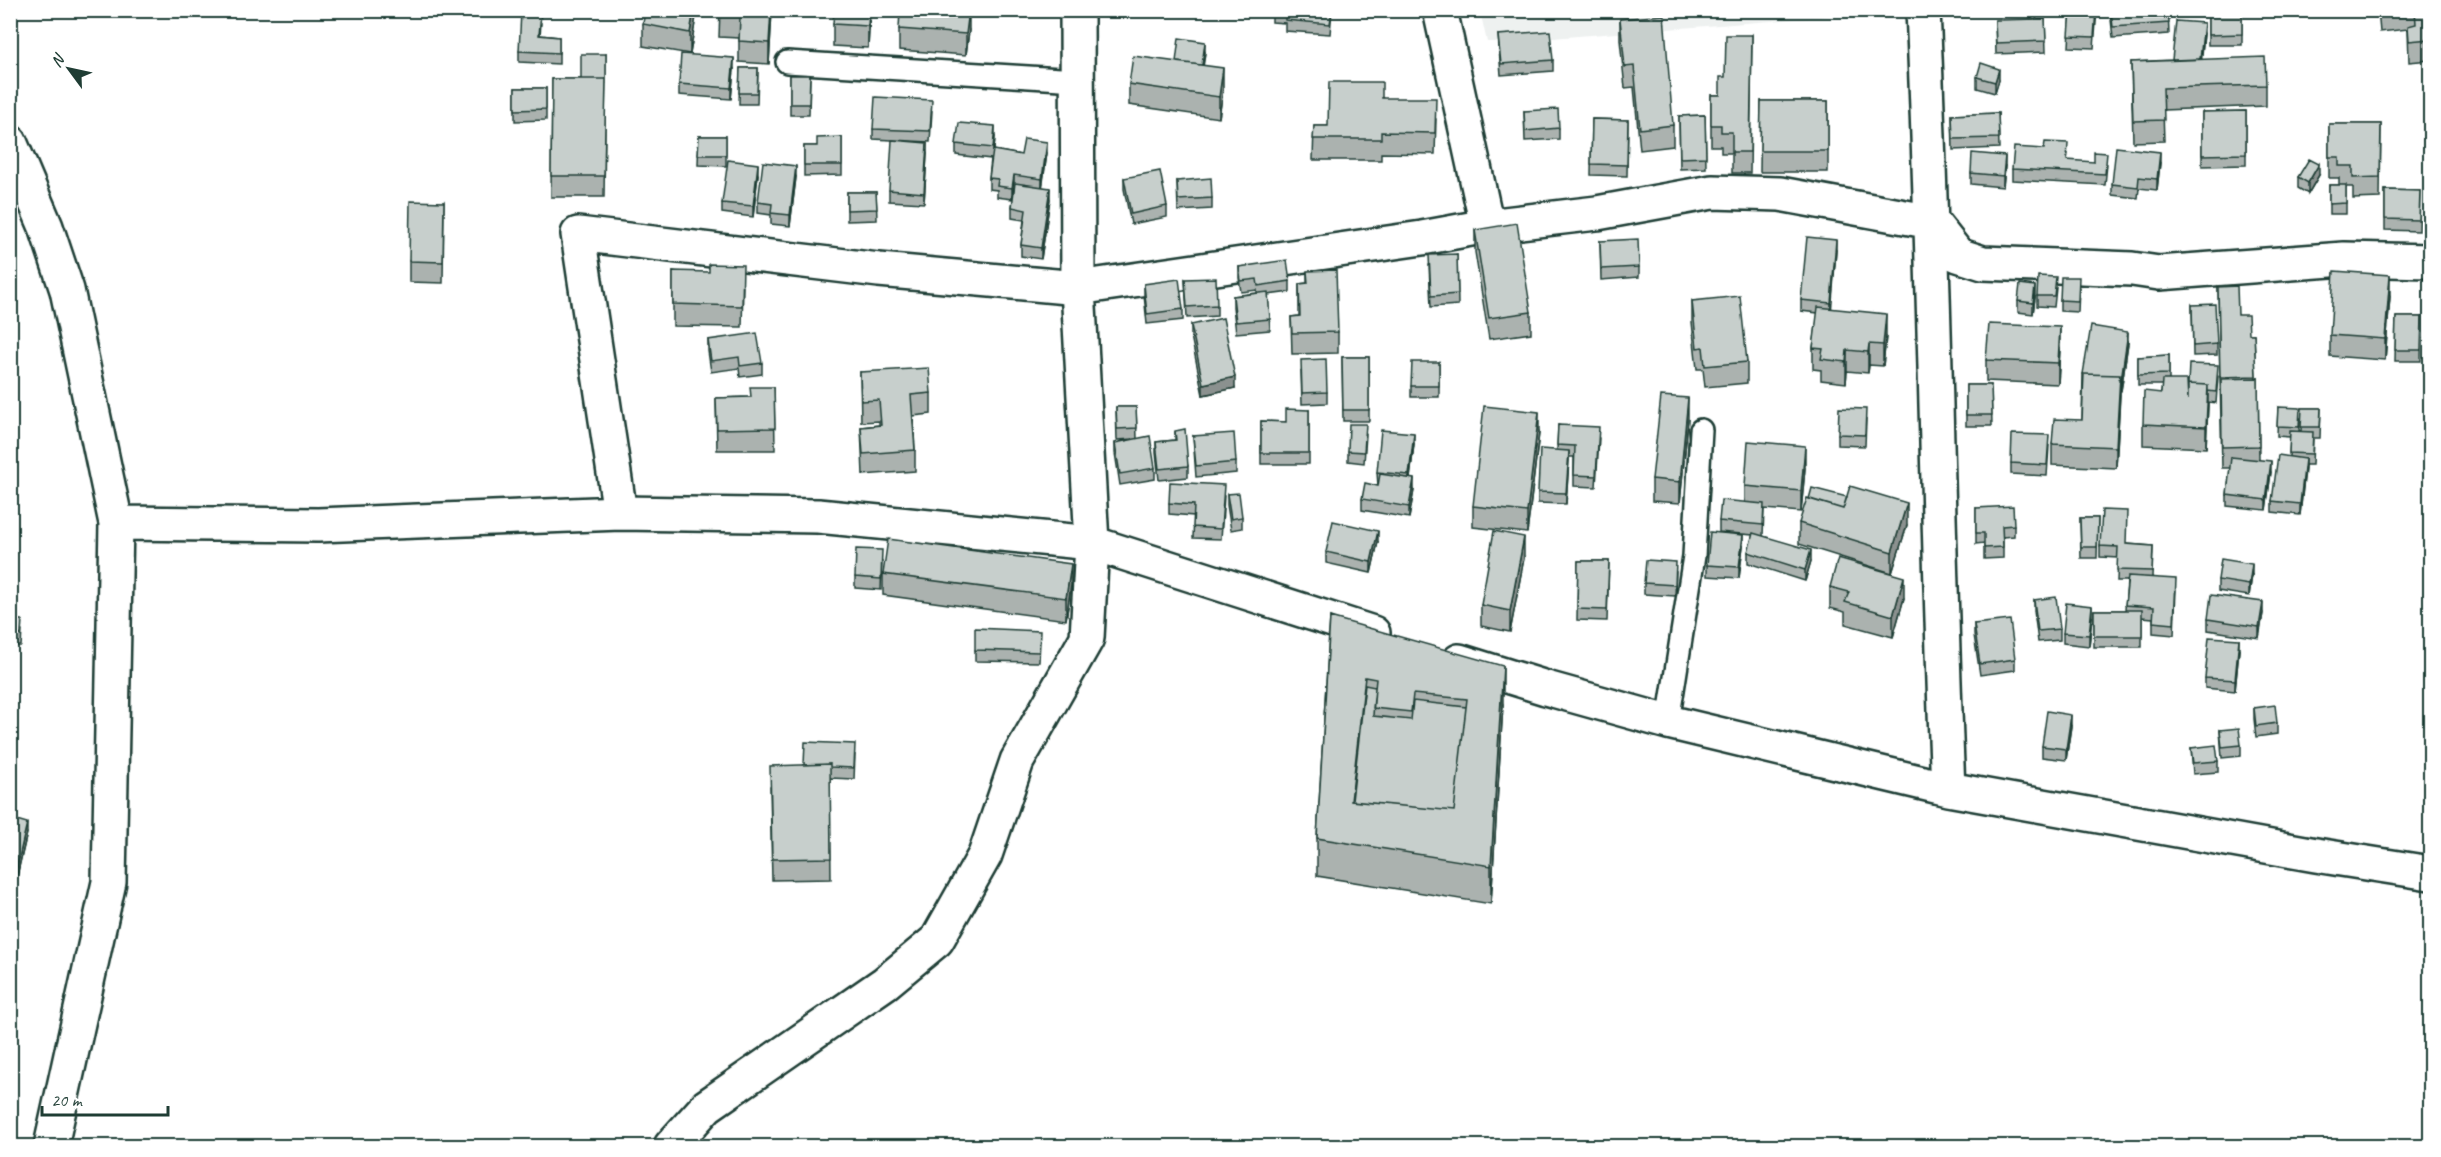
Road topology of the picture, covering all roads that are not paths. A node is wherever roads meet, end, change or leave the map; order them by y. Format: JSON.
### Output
{"nodes":[{"id":1,"x":1077,"y":10,"type":"edge"},
{"id":2,"x":1440,"y":10,"type":"edge"},
{"id":3,"x":1923,"y":10,"type":"edge"},
{"id":4,"x":787,"y":62,"type":"dead end"},
{"id":5,"x":1077,"y":80,"type":"junction"},
{"id":6,"x":10,"y":142,"type":"edge"},
{"id":7,"x":1932,"y":222,"type":"junction"},
{"id":8,"x":1487,"y":226,"type":"junction"},
{"id":9,"x":2430,"y":261,"type":"edge"},
{"id":10,"x":1078,"y":288,"type":"junction"},
{"id":11,"x":1701,"y":430,"type":"dead end"},
{"id":12,"x":620,"y":513,"type":"junction"},
{"id":13,"x":116,"y":523,"type":"junction"},
{"id":14,"x":1092,"y":543,"type":"junction"},
{"id":15,"x":1401,"y":642,"type":"edge"},
{"id":16,"x":1435,"y":653,"type":"edge"},
{"id":17,"x":1668,"y":722,"type":"junction"},
{"id":18,"x":1948,"y":789,"type":"junction"},
{"id":19,"x":2430,"y":873,"type":"edge"},
{"id":20,"x":51,"y":1146,"type":"edge"},
{"id":21,"x":671,"y":1146,"type":"edge"}],
"edges":[{"from":1,"to":5,"type":"street"},
{"from":2,"to":8,"type":"street"},
{"from":3,"to":7,"type":"street"},
{"from":4,"to":5,"type":"lane"},
{"from":5,"to":10,"type":"street"},
{"from":6,"to":13,"type":"street"},
{"from":7,"to":8,"type":"street"},
{"from":7,"to":9,"type":"street"},
{"from":7,"to":18,"type":"street"},
{"from":8,"to":10,"type":"street"},
{"from":10,"to":12,"type":"street"},
{"from":10,"to":14,"type":"street"},
{"from":11,"to":17,"type":"lane"},
{"from":12,"to":13,"type":"street"},
{"from":12,"to":14,"type":"street"},
{"from":13,"to":20,"type":"street"},
{"from":14,"to":15,"type":"street"},
{"from":14,"to":21,"type":"street"},
{"from":16,"to":17,"type":"street"},
{"from":17,"to":18,"type":"street"},
{"from":18,"to":19,"type":"street"}]}
